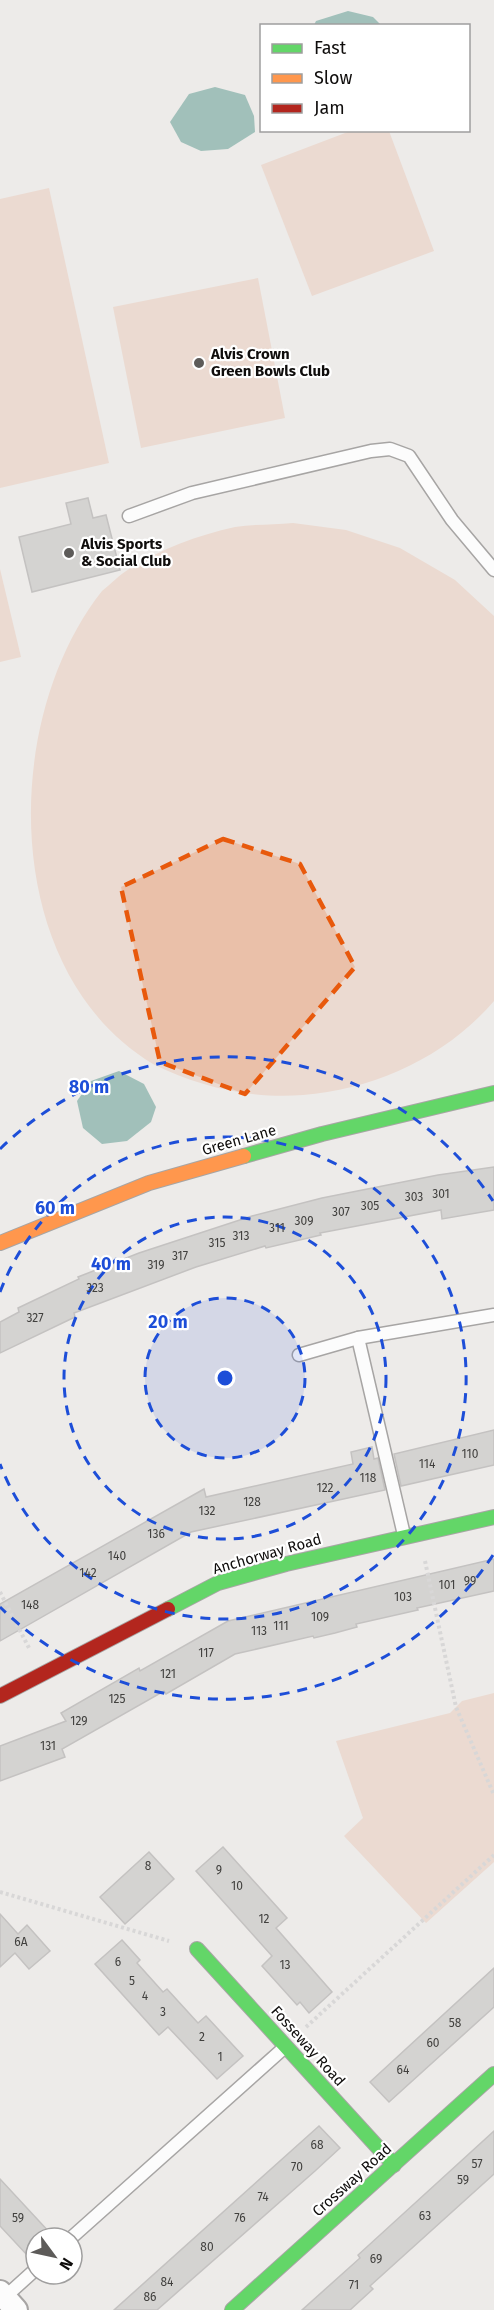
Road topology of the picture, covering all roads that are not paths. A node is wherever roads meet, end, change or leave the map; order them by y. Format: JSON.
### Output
{"nodes":[{"id":1,"x":129,"y":516,"type":"dead end"},
{"id":2,"x":494,"y":570,"type":"edge"},
{"id":3,"x":494,"y":1093,"type":"edge"},
{"id":4,"x":0,"y":1243,"type":"edge"},
{"id":5,"x":494,"y":1315,"type":"edge"},
{"id":6,"x":358,"y":1338,"type":"junction"},
{"id":7,"x":299,"y":1355,"type":"dead end"},
{"id":8,"x":494,"y":1516,"type":"edge"},
{"id":9,"x":404,"y":1537,"type":"junction"},
{"id":10,"x":0,"y":1696,"type":"edge"},
{"id":11,"x":197,"y":1949,"type":"road end"},
{"id":12,"x":285,"y":2046,"type":"junction"},
{"id":13,"x":494,"y":2074,"type":"edge"},
{"id":14,"x":393,"y":2165,"type":"junction"},
{"id":15,"x":84,"y":2226,"type":"edge"},
{"id":16,"x":24,"y":2282,"type":"edge"},
{"id":17,"x":7,"y":2300,"type":"edge"},
{"id":18,"x":232,"y":2310,"type":"edge"}],
"edges":[{"from":1,"to":2,"type":"lane"},
{"from":3,"to":4,"type":"street","name":"Green Lane"},
{"from":5,"to":6,"type":"lane"},
{"from":6,"to":7,"type":"lane"},
{"from":6,"to":9,"type":"lane"},
{"from":8,"to":9,"type":"street","name":"Anchorway Road"},
{"from":9,"to":10,"type":"street","name":"Anchorway Road"},
{"from":11,"to":12,"type":"street","name":"Fosseway Road"},
{"from":12,"to":14,"type":"street","name":"Fosseway Road"},
{"from":12,"to":15,"type":"lane"},
{"from":13,"to":14,"type":"street","name":"Crossway Road"},
{"from":14,"to":18,"type":"street","name":"Crossway Road"},
{"from":16,"to":17,"type":"lane"}]}
